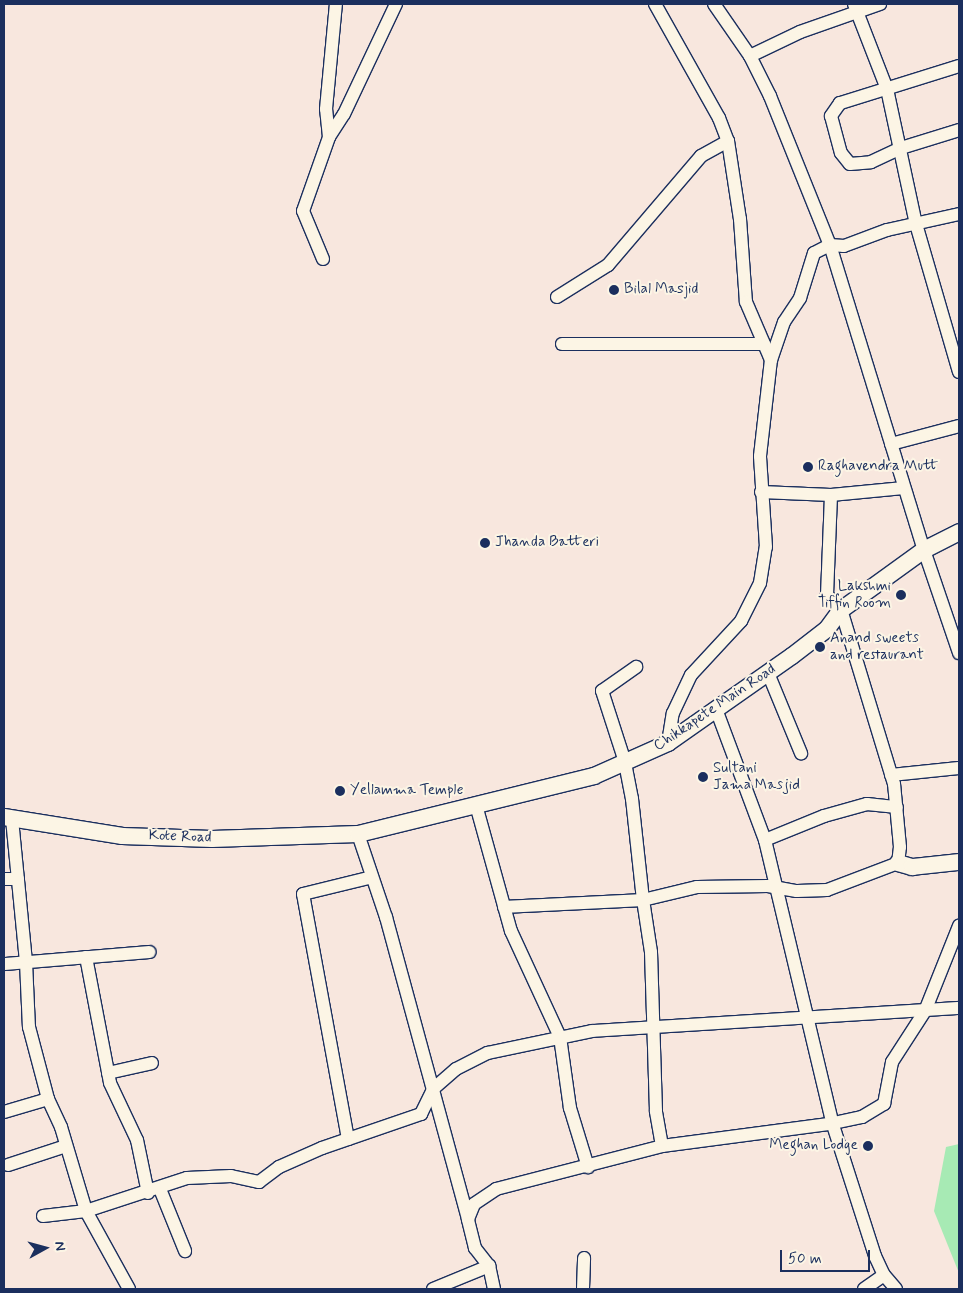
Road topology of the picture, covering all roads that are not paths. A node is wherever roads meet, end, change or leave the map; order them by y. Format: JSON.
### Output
{"nodes":[{"id":1,"x":336,"y":4,"type":"edge"},
{"id":2,"x":396,"y":4,"type":"edge"},
{"id":3,"x":655,"y":4,"type":"edge"},
{"id":4,"x":714,"y":4,"type":"edge"},
{"id":5,"x":880,"y":4,"type":"edge"},
{"id":6,"x":855,"y":8,"type":"edge"},
{"id":7,"x":750,"y":56,"type":"junction"},
{"id":8,"x":959,"y":66,"type":"edge"},
{"id":9,"x":887,"y":89,"type":"junction"},
{"id":10,"x":959,"y":130,"type":"edge"},
{"id":11,"x":329,"y":137,"type":"junction"},
{"id":12,"x":728,"y":141,"type":"junction"},
{"id":13,"x":901,"y":148,"type":"junction"},
{"id":14,"x":959,"y":214,"type":"edge"},
{"id":15,"x":916,"y":224,"type":"junction"},
{"id":16,"x":830,"y":245,"type":"junction"},
{"id":17,"x":323,"y":259,"type":"dead end"},
{"id":18,"x":557,"y":297,"type":"dead end"},
{"id":19,"x":562,"y":344,"type":"dead end"},
{"id":20,"x":764,"y":344,"type":"junction"},
{"id":21,"x":771,"y":360,"type":"junction"},
{"id":22,"x":959,"y":372,"type":"edge"},
{"id":23,"x":959,"y":426,"type":"edge"},
{"id":24,"x":891,"y":444,"type":"junction"},
{"id":25,"x":904,"y":488,"type":"junction"},
{"id":26,"x":762,"y":492,"type":"junction"},
{"id":27,"x":831,"y":495,"type":"junction"},
{"id":28,"x":959,"y":532,"type":"edge"},
{"id":29,"x":924,"y":550,"type":"junction"},
{"id":30,"x":841,"y":610,"type":"junction"},
{"id":31,"x":959,"y":653,"type":"edge"},
{"id":32,"x":636,"y":667,"type":"dead end"},
{"id":33,"x":768,"y":673,"type":"junction"},
{"id":34,"x":716,"y":709,"type":"junction"},
{"id":35,"x":668,"y":743,"type":"junction"},
{"id":36,"x":801,"y":753,"type":"dead end"},
{"id":37,"x":625,"y":762,"type":"junction"},
{"id":38,"x":959,"y":768,"type":"edge"},
{"id":39,"x":891,"y":775,"type":"junction"},
{"id":40,"x":476,"y":805,"type":"junction"},
{"id":41,"x":897,"y":807,"type":"junction"},
{"id":42,"x":8,"y":818,"type":"edge"},
{"id":43,"x":358,"y":834,"type":"junction"},
{"id":44,"x":765,"y":840,"type":"junction"},
{"id":45,"x":959,"y":862,"type":"edge"},
{"id":46,"x":898,"y":864,"type":"junction"},
{"id":47,"x":372,"y":877,"type":"junction"},
{"id":48,"x":4,"y":879,"type":"edge"},
{"id":49,"x":18,"y":879,"type":"junction"},
{"id":50,"x":773,"y":887,"type":"junction"},
{"id":51,"x":643,"y":900,"type":"junction"},
{"id":52,"x":504,"y":908,"type":"junction"},
{"id":53,"x":959,"y":926,"type":"edge"},
{"id":54,"x":150,"y":952,"type":"dead end"},
{"id":55,"x":86,"y":957,"type":"junction"},
{"id":56,"x":26,"y":962,"type":"junction"},
{"id":57,"x":4,"y":964,"type":"edge"},
{"id":58,"x":959,"y":1008,"type":"edge"},
{"id":59,"x":925,"y":1011,"type":"junction"},
{"id":60,"x":805,"y":1018,"type":"junction"},
{"id":61,"x":654,"y":1027,"type":"junction"},
{"id":62,"x":560,"y":1037,"type":"junction"},
{"id":63,"x":152,"y":1062,"type":"dead end"},
{"id":64,"x":108,"y":1073,"type":"junction"},
{"id":65,"x":434,"y":1089,"type":"junction"},
{"id":66,"x":48,"y":1099,"type":"junction"},
{"id":67,"x":4,"y":1112,"type":"edge"},
{"id":68,"x":832,"y":1122,"type":"junction"},
{"id":69,"x":348,"y":1139,"type":"junction"},
{"id":70,"x":66,"y":1146,"type":"junction"},
{"id":71,"x":662,"y":1146,"type":"junction"},
{"id":72,"x":8,"y":1165,"type":"dead end"},
{"id":73,"x":588,"y":1167,"type":"junction"},
{"id":74,"x":154,"y":1191,"type":"junction"},
{"id":75,"x":86,"y":1211,"type":"junction"},
{"id":76,"x":43,"y":1216,"type":"dead end"},
{"id":77,"x":468,"y":1219,"type":"junction"},
{"id":78,"x":185,"y":1251,"type":"dead end"},
{"id":79,"x":584,"y":1258,"type":"dead end"},
{"id":80,"x":489,"y":1266,"type":"junction"},
{"id":81,"x":884,"y":1275,"type":"junction"},
{"id":82,"x":129,"y":1289,"type":"edge"},
{"id":83,"x":433,"y":1289,"type":"edge"},
{"id":84,"x":494,"y":1289,"type":"edge"},
{"id":85,"x":583,"y":1289,"type":"edge"},
{"id":86,"x":864,"y":1289,"type":"edge"},
{"id":87,"x":896,"y":1289,"type":"edge"}],
"edges":[{"from":1,"to":11,"type":"street"},
{"from":2,"to":11,"type":"street"},
{"from":3,"to":12,"type":"street"},
{"from":4,"to":7,"type":"street"},
{"from":5,"to":6,"type":"street"},
{"from":6,"to":7,"type":"street"},
{"from":6,"to":9,"type":"street"},
{"from":7,"to":16,"type":"street"},
{"from":8,"to":9,"type":"street"},
{"from":9,"to":13,"type":"street"},
{"from":9,"to":13,"type":"street"},
{"from":10,"to":13,"type":"street"},
{"from":11,"to":17,"type":"street"},
{"from":12,"to":18,"type":"street"},
{"from":12,"to":20,"type":"street"},
{"from":13,"to":15,"type":"street"},
{"from":14,"to":15,"type":"street"},
{"from":15,"to":16,"type":"street"},
{"from":15,"to":22,"type":"street"},
{"from":16,"to":21,"type":"street"},
{"from":16,"to":24,"type":"street"},
{"from":19,"to":20,"type":"street"},
{"from":20,"to":21,"type":"street"},
{"from":21,"to":26,"type":"street"},
{"from":23,"to":24,"type":"street"},
{"from":24,"to":25,"type":"street"},
{"from":25,"to":27,"type":"street"},
{"from":25,"to":29,"type":"street"},
{"from":26,"to":27,"type":"street"},
{"from":26,"to":35,"type":"street"},
{"from":27,"to":30,"type":"street"},
{"from":28,"to":29,"type":"street","name":"Chikkapete Main Road"},
{"from":29,"to":30,"type":"street","name":"Chikkapete Main Road"},
{"from":29,"to":31,"type":"street"},
{"from":30,"to":33,"type":"street","name":"Chikkapete Main Road"},
{"from":30,"to":39,"type":"street"},
{"from":32,"to":37,"type":"street"},
{"from":33,"to":34,"type":"street","name":"Chikkapete Main Road"},
{"from":33,"to":36,"type":"street"},
{"from":34,"to":35,"type":"street","name":"Chikkapete Main Road"},
{"from":34,"to":44,"type":"street"},
{"from":35,"to":37,"type":"street","name":"Chikkapete Main Road"},
{"from":37,"to":40,"type":"street","name":"Chikkapete Main Road"},
{"from":37,"to":51,"type":"street"},
{"from":38,"to":39,"type":"street"},
{"from":39,"to":41,"type":"street"},
{"from":40,"to":43,"type":"street","name":"Chikkapete Main Road"},
{"from":40,"to":52,"type":"street"},
{"from":41,"to":44,"type":"street"},
{"from":41,"to":46,"type":"street"},
{"from":42,"to":43,"type":"street","name":"Kote Road"},
{"from":42,"to":49,"type":"street"},
{"from":43,"to":47,"type":"street"},
{"from":44,"to":50,"type":"street"},
{"from":45,"to":46,"type":"street"},
{"from":46,"to":50,"type":"street"},
{"from":47,"to":65,"type":"street"},
{"from":47,"to":69,"type":"street"},
{"from":48,"to":49,"type":"street"},
{"from":49,"to":56,"type":"street"},
{"from":50,"to":51,"type":"street"},
{"from":50,"to":60,"type":"street"},
{"from":51,"to":52,"type":"street"},
{"from":51,"to":61,"type":"street"},
{"from":52,"to":62,"type":"street"},
{"from":53,"to":59,"type":"street"},
{"from":54,"to":55,"type":"street"},
{"from":55,"to":56,"type":"street"},
{"from":55,"to":64,"type":"street"},
{"from":56,"to":57,"type":"street"},
{"from":56,"to":66,"type":"street"},
{"from":58,"to":59,"type":"street"},
{"from":59,"to":60,"type":"street"},
{"from":59,"to":68,"type":"street"},
{"from":60,"to":61,"type":"street"},
{"from":60,"to":68,"type":"street"},
{"from":61,"to":62,"type":"street"},
{"from":61,"to":71,"type":"street"},
{"from":62,"to":65,"type":"street"},
{"from":62,"to":73,"type":"street"},
{"from":63,"to":64,"type":"street"},
{"from":64,"to":74,"type":"street"},
{"from":65,"to":69,"type":"street"},
{"from":65,"to":77,"type":"street"},
{"from":66,"to":67,"type":"street"},
{"from":66,"to":70,"type":"street"},
{"from":68,"to":71,"type":"street"},
{"from":68,"to":81,"type":"street"},
{"from":69,"to":74,"type":"street"},
{"from":70,"to":72,"type":"street"},
{"from":70,"to":75,"type":"street"},
{"from":71,"to":73,"type":"street"},
{"from":73,"to":77,"type":"street"},
{"from":74,"to":75,"type":"street"},
{"from":74,"to":78,"type":"street"},
{"from":75,"to":76,"type":"street"},
{"from":75,"to":82,"type":"street"},
{"from":77,"to":80,"type":"street"},
{"from":79,"to":85,"type":"street"},
{"from":80,"to":83,"type":"street"},
{"from":80,"to":84,"type":"street"},
{"from":81,"to":86,"type":"street"},
{"from":81,"to":87,"type":"street"}]}
